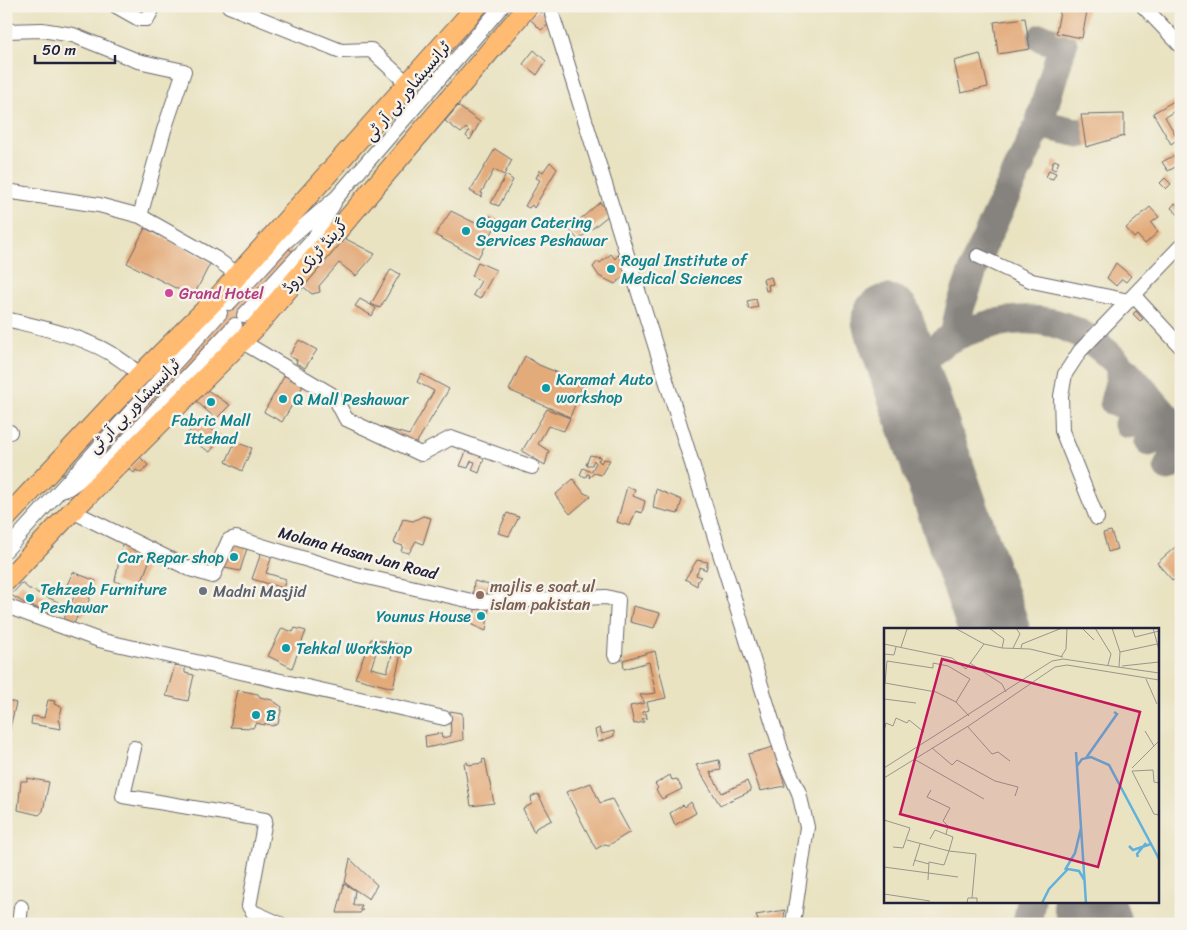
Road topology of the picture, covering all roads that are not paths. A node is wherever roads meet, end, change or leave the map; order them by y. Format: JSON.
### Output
{"nodes":[{"id":1,"x":116,"y":6,"type":"edge"},
{"id":2,"x":154,"y":6,"type":"edge"},
{"id":3,"x":229,"y":6,"type":"edge"},
{"id":4,"x":502,"y":6,"type":"edge"},
{"id":5,"x":528,"y":6,"type":"edge"},
{"id":6,"x":553,"y":6,"type":"edge"},
{"id":7,"x":1143,"y":6,"type":"edge"},
{"id":8,"x":476,"y":7,"type":"edge"},
{"id":9,"x":6,"y":31,"type":"edge"},
{"id":10,"x":1181,"y":46,"type":"edge"},
{"id":11,"x":408,"y":84,"type":"junction"},
{"id":12,"x":6,"y":191,"type":"edge"},
{"id":13,"x":337,"y":198,"type":"junction"},
{"id":14,"x":140,"y":216,"type":"junction"},
{"id":15,"x":1181,"y":246,"type":"edge"},
{"id":16,"x":978,"y":256,"type":"dead end"},
{"id":17,"x":236,"y":274,"type":"junction"},
{"id":18,"x":1131,"y":299,"type":"junction"},
{"id":19,"x":6,"y":319,"type":"edge"},
{"id":20,"x":240,"y":327,"type":"junction"},
{"id":21,"x":1181,"y":347,"type":"edge"},
{"id":22,"x":140,"y":375,"type":"junction"},
{"id":23,"x":532,"y":467,"type":"dead end"},
{"id":24,"x":51,"y":502,"type":"junction"},
{"id":25,"x":72,"y":510,"type":"junction"},
{"id":26,"x":6,"y":518,"type":"edge"},
{"id":27,"x":1097,"y":518,"type":"dead end"},
{"id":28,"x":6,"y":550,"type":"edge"},
{"id":29,"x":6,"y":581,"type":"edge"},
{"id":30,"x":6,"y":606,"type":"edge"},
{"id":31,"x":615,"y":655,"type":"dead end"},
{"id":32,"x":444,"y":718,"type":"dead end"},
{"id":33,"x":134,"y":748,"type":"dead end"},
{"id":34,"x":21,"y":907,"type":"dead end"},
{"id":35,"x":19,"y":924,"type":"edge"},
{"id":36,"x":280,"y":924,"type":"edge"},
{"id":37,"x":793,"y":924,"type":"edge"}],
"edges":[{"from":1,"to":2,"type":"street"},
{"from":3,"to":11,"type":"street"},
{"from":4,"to":13,"type":"street","name":"ٹرانسپشاور بی آر ٹی"},
{"from":5,"to":20,"type":"highway","name":"گرینڈ ٹرنک روڈ"},
{"from":6,"to":37,"type":"street"},
{"from":7,"to":10,"type":"street"},
{"from":8,"to":11,"type":"highway"},
{"from":9,"to":14,"type":"street"},
{"from":11,"to":17,"type":"highway"},
{"from":12,"to":14,"type":"street"},
{"from":13,"to":20,"type":"street","name":"ٹرانسپشاور بی آر ٹی"},
{"from":13,"to":24,"type":"street","name":"ٹرانسپشاور بی آر ٹی"},
{"from":14,"to":17,"type":"street"},
{"from":15,"to":18,"type":"street"},
{"from":16,"to":18,"type":"street"},
{"from":17,"to":22,"type":"highway"},
{"from":18,"to":21,"type":"street"},
{"from":18,"to":27,"type":"street"},
{"from":19,"to":22,"type":"street"},
{"from":20,"to":23,"type":"street"},
{"from":20,"to":24,"type":"street","name":"ٹرانسپشاور بی آر ٹی"},
{"from":20,"to":25,"type":"highway","name":"گرینڈ ٹرنک روڈ"},
{"from":22,"to":26,"type":"highway"},
{"from":24,"to":28,"type":"street","name":"ٹرانسپشاور بی آر ٹی"},
{"from":25,"to":29,"type":"highway","name":"گرینڈ ٹرنک روڈ"},
{"from":25,"to":31,"type":"street","name":"Molana Hasan Jan Road"},
{"from":30,"to":32,"type":"street"},
{"from":33,"to":36,"type":"street"},
{"from":34,"to":35,"type":"street"}]}
